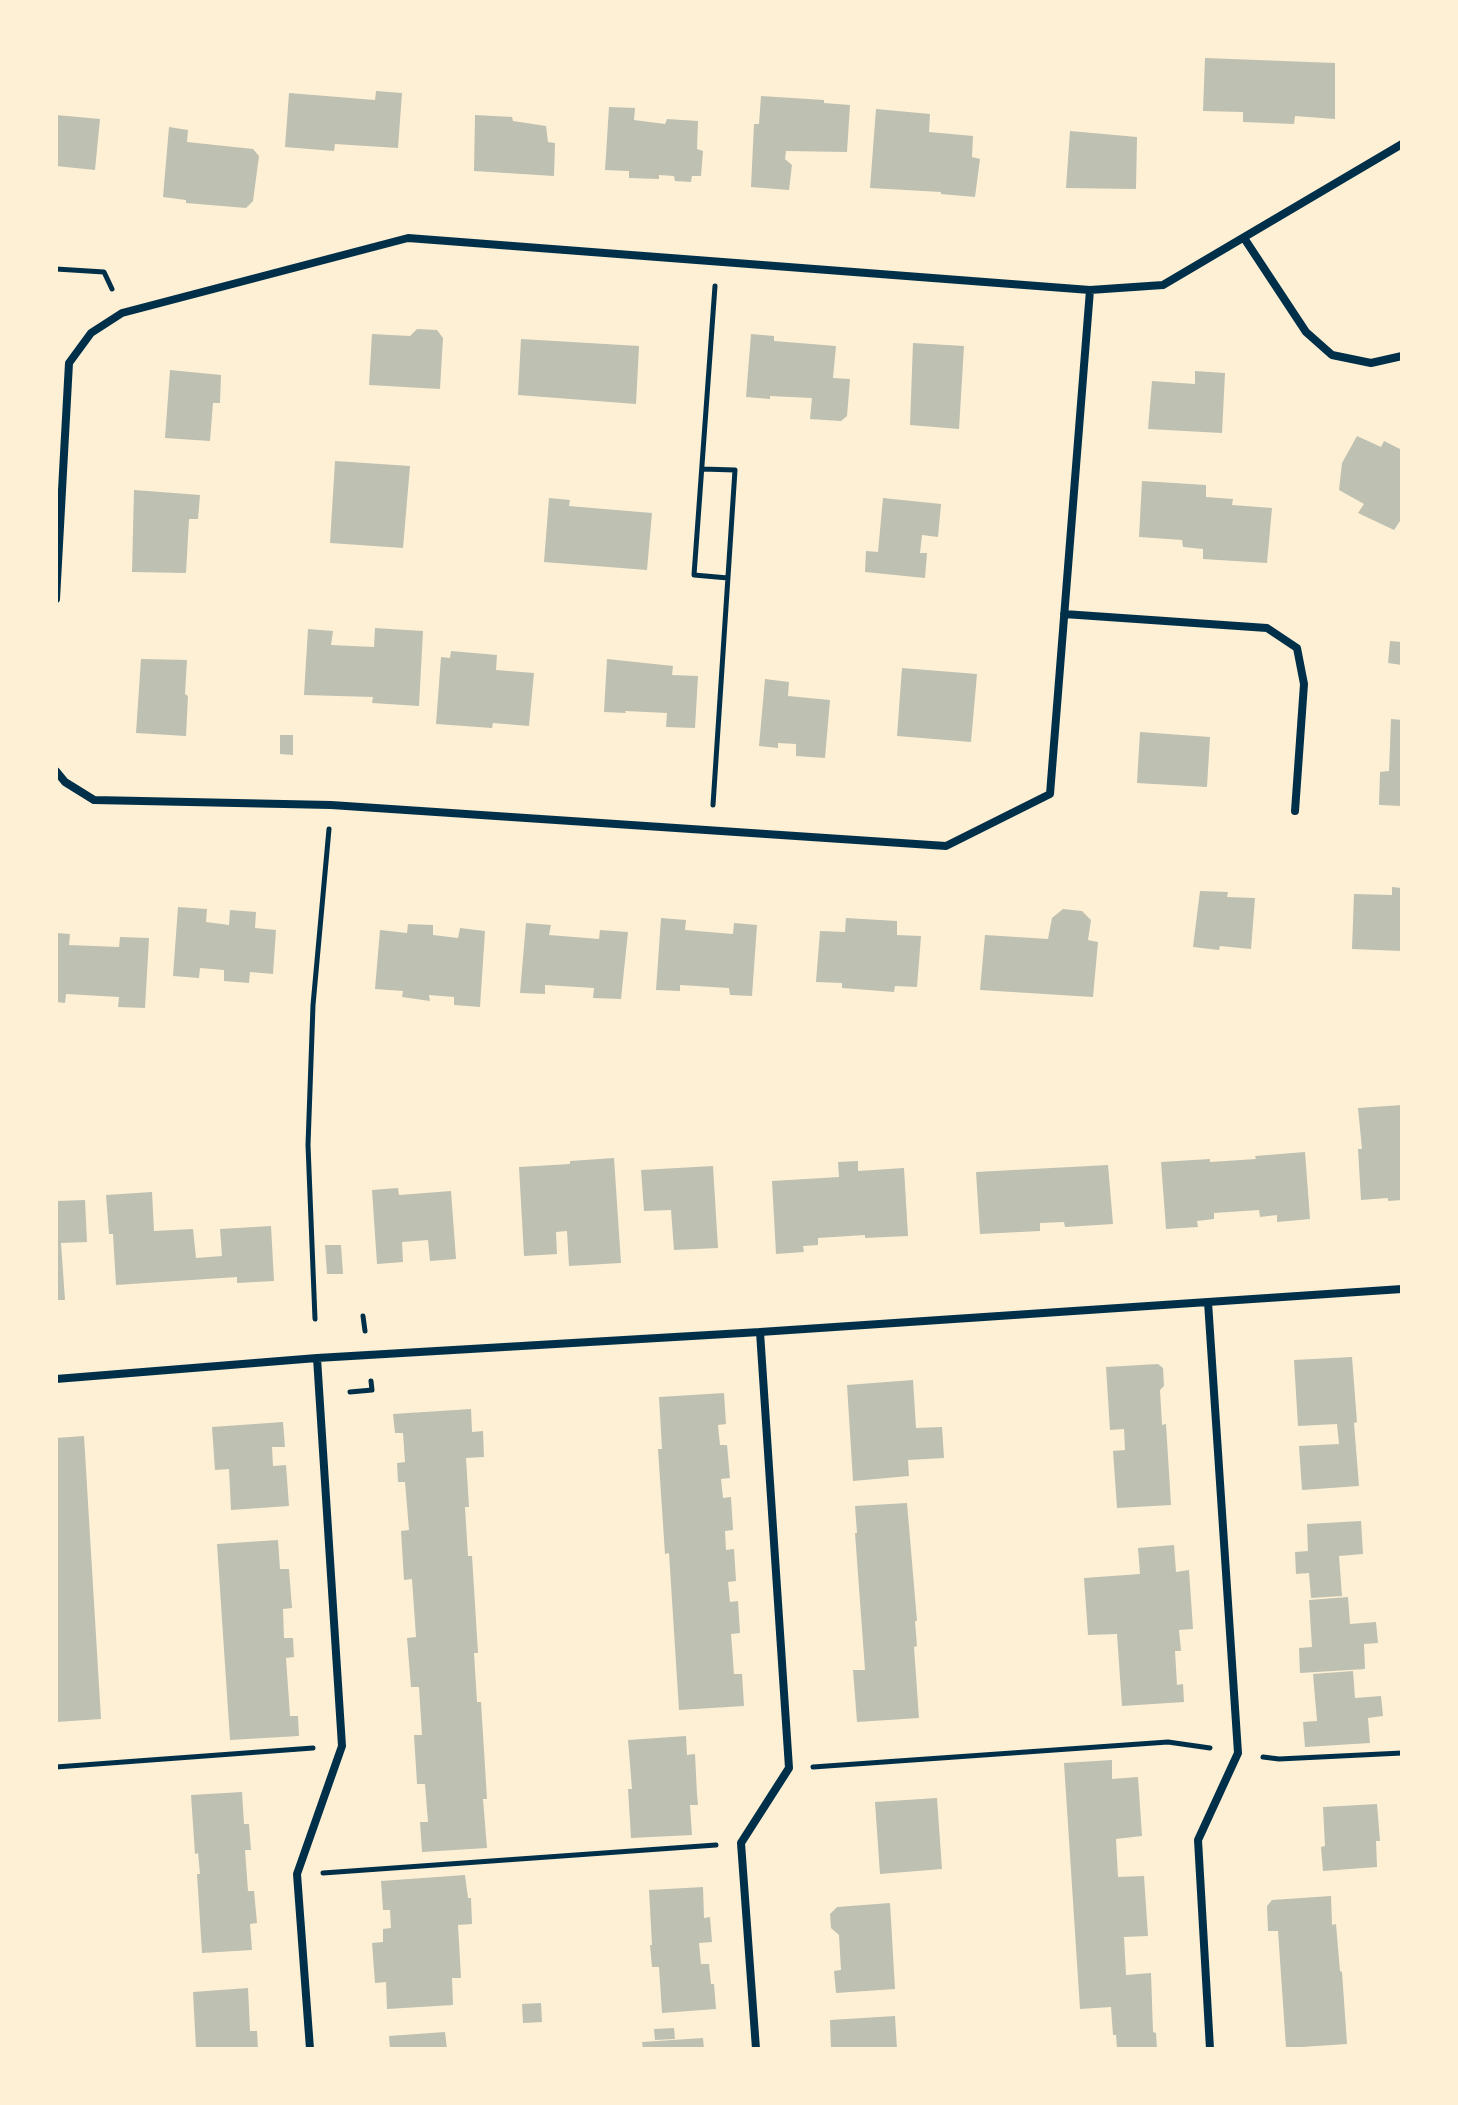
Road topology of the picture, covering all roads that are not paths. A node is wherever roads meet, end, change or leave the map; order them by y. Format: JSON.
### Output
{"nodes":[{"id":1,"x":1402,"y":144,"type":"edge"},
{"id":2,"x":1244,"y":238,"type":"junction"},
{"id":3,"x":1090,"y":290,"type":"junction"},
{"id":4,"x":1402,"y":356,"type":"edge"},
{"id":5,"x":56,"y":599,"type":"edge"},
{"id":6,"x":1064,"y":614,"type":"junction"},
{"id":7,"x":56,"y":771,"type":"edge"},
{"id":8,"x":1295,"y":811,"type":"dead end"},
{"id":9,"x":1402,"y":1289,"type":"edge"},
{"id":10,"x":1208,"y":1302,"type":"junction"},
{"id":11,"x":760,"y":1332,"type":"junction"},
{"id":12,"x":317,"y":1358,"type":"junction"},
{"id":13,"x":56,"y":1379,"type":"edge"},
{"id":14,"x":310,"y":2049,"type":"edge"},
{"id":15,"x":756,"y":2049,"type":"edge"},
{"id":16,"x":1210,"y":2049,"type":"edge"}],
"edges":[{"from":1,"to":2,"type":"street"},
{"from":2,"to":3,"type":"street"},
{"from":2,"to":4,"type":"street"},
{"from":3,"to":5,"type":"street"},
{"from":3,"to":6,"type":"street"},
{"from":6,"to":7,"type":"street"},
{"from":6,"to":8,"type":"street"},
{"from":9,"to":10,"type":"street"},
{"from":10,"to":11,"type":"street"},
{"from":10,"to":16,"type":"street"},
{"from":11,"to":12,"type":"street"},
{"from":11,"to":15,"type":"street"},
{"from":12,"to":13,"type":"street"},
{"from":12,"to":14,"type":"street"}]}
